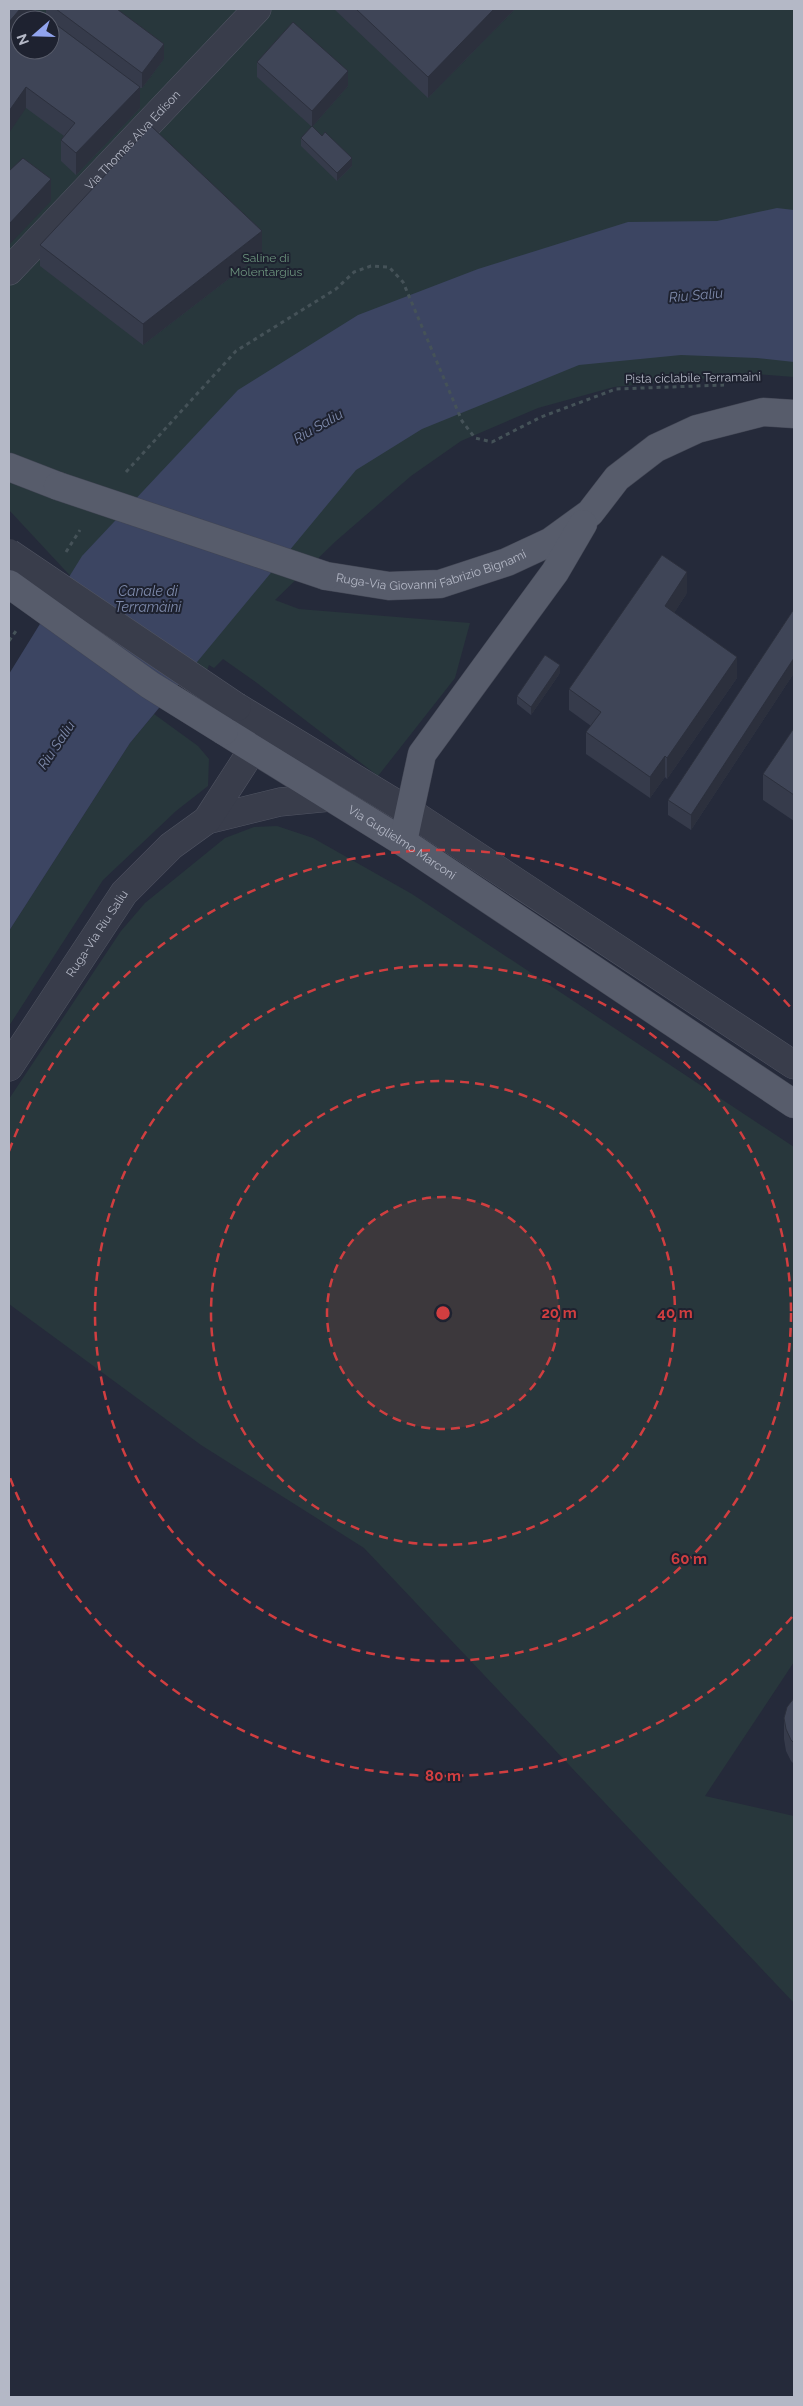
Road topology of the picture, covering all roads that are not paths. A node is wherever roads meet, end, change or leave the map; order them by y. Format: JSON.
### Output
{"nodes":[{"id":1,"x":257,"y":9,"type":"edge"},
{"id":2,"x":9,"y":271,"type":"edge"},
{"id":3,"x":794,"y":414,"type":"edge"},
{"id":4,"x":9,"y":467,"type":"edge"},
{"id":5,"x":590,"y":513,"type":"junction"},
{"id":6,"x":9,"y":553,"type":"edge"},
{"id":7,"x":9,"y":584,"type":"edge"},
{"id":8,"x":253,"y":749,"type":"junction"},
{"id":9,"x":331,"y":797,"type":"junction"},
{"id":10,"x":410,"y":812,"type":"junction"},
{"id":11,"x":207,"y":820,"type":"junction"},
{"id":12,"x":404,"y":842,"type":"junction"},
{"id":13,"x":794,"y":1065,"type":"edge"},
{"id":14,"x":9,"y":1067,"type":"edge"},
{"id":15,"x":794,"y":1104,"type":"edge"}],
"edges":[{"from":1,"to":2,"type":"street","name":"Via Thomas Alva Edison"},
{"from":3,"to":5,"type":"main road","name":"Ruga-Via Giovanni Fabrizio Bignami"},
{"from":4,"to":5,"type":"main road","name":"Ruga-Via Giovanni Fabrizio Bignami","bridge":true},
{"from":5,"to":10,"type":"main road"},
{"from":6,"to":10,"type":"street","bridge":true},
{"from":7,"to":8,"type":"main road","name":"Via Guglielmo Marconi","bridge":true},
{"from":8,"to":9,"type":"main road","name":"Via Guglielmo Marconi"},
{"from":8,"to":11,"type":"street","name":"Ruga-Via Riu Saliu"},
{"from":9,"to":11,"type":"street","name":"Ruga-Via Riu Saliu"},
{"from":9,"to":12,"type":"main road","name":"Via Guglielmo Marconi"},
{"from":10,"to":12,"type":"main road"},
{"from":10,"to":13,"type":"street"},
{"from":11,"to":14,"type":"street","name":"Ruga-Via Riu Saliu"},
{"from":12,"to":15,"type":"main road","name":"Via Guglielmo Marconi"}]}
